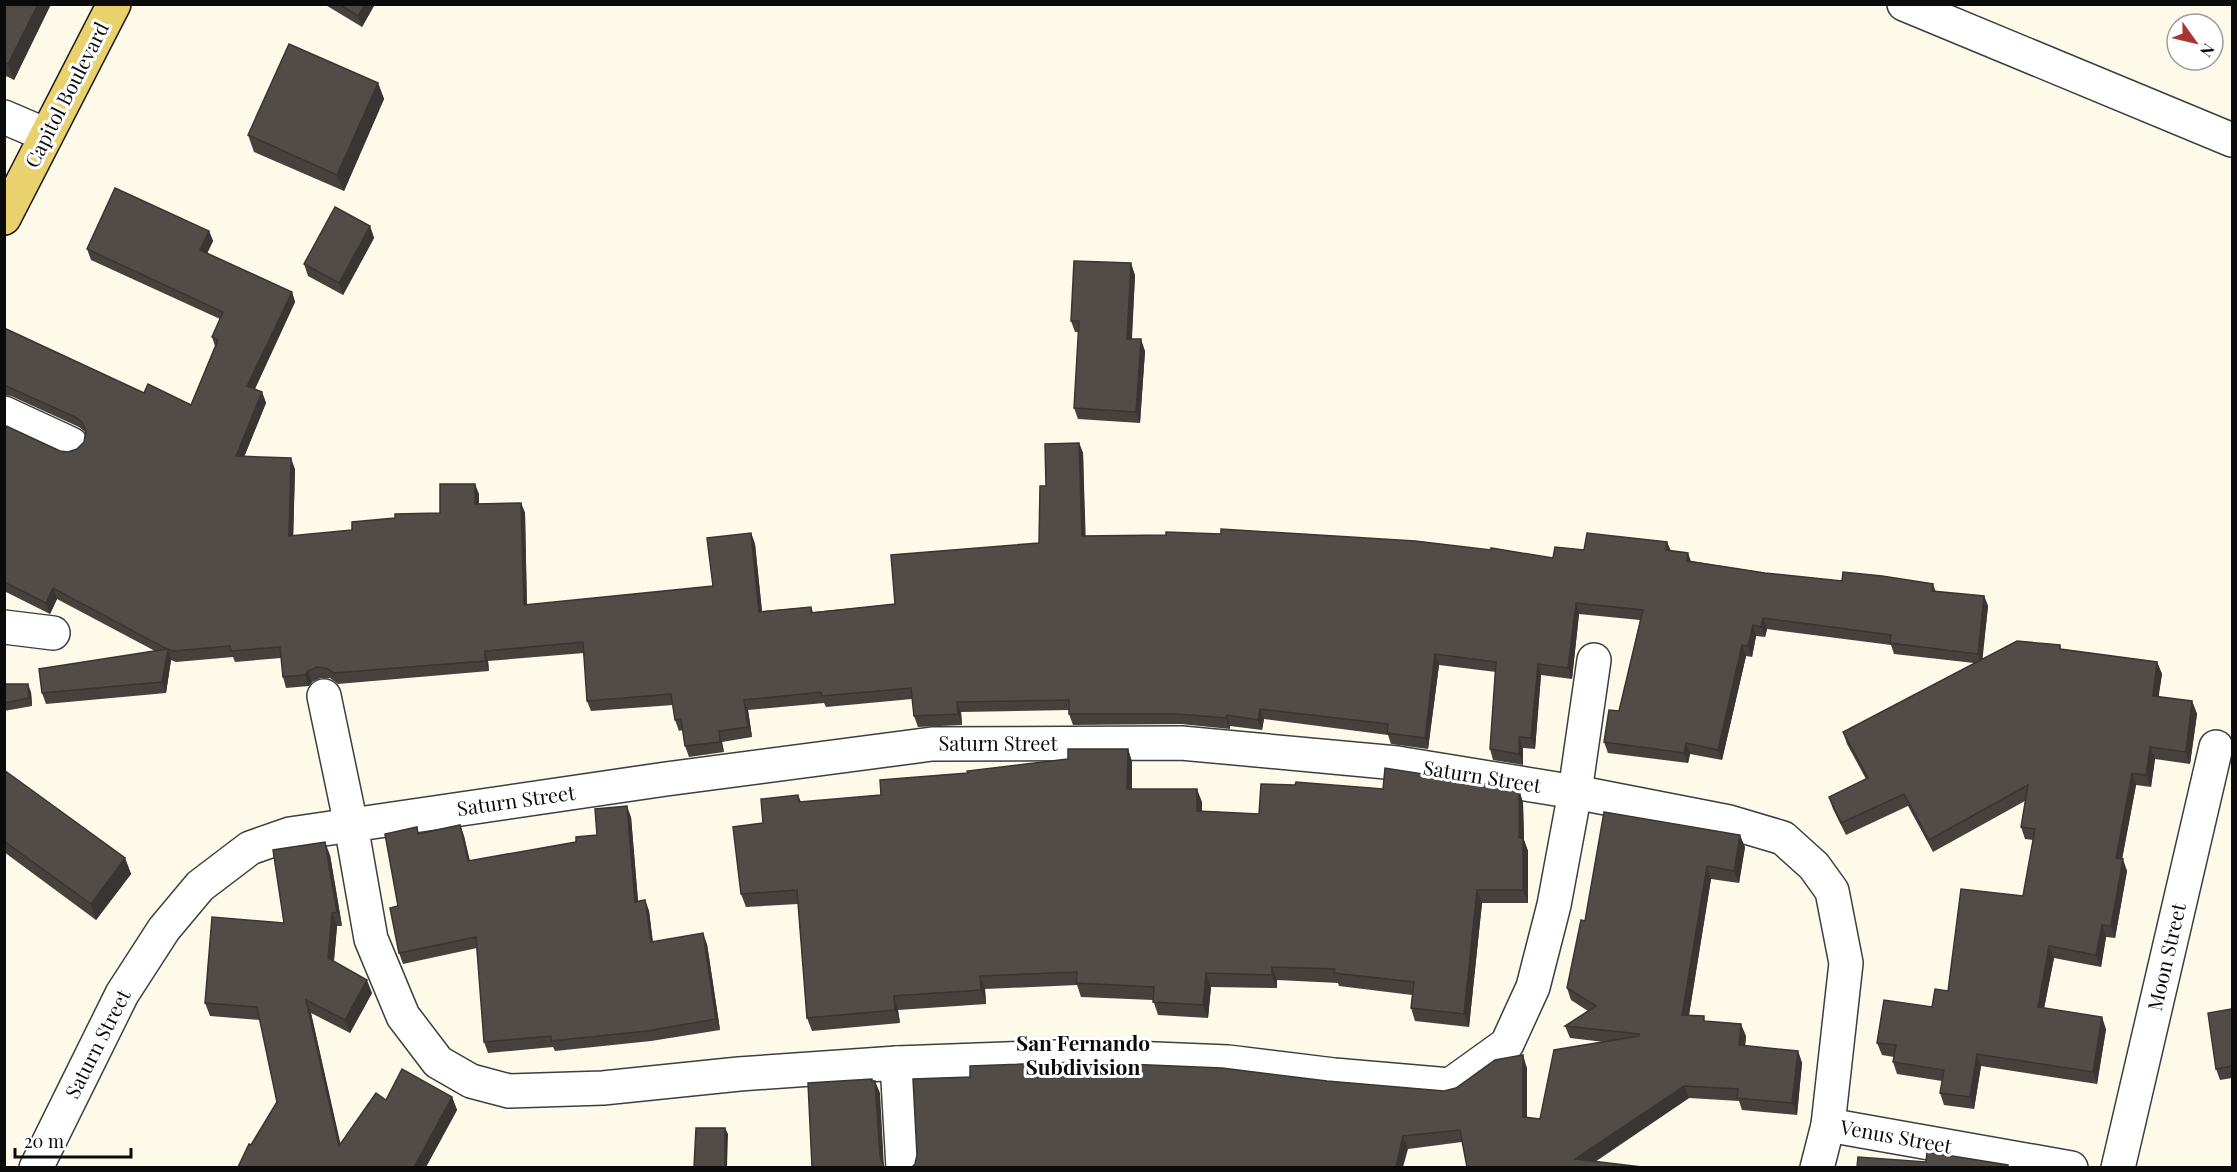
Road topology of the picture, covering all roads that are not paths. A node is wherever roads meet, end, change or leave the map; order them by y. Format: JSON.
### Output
{"nodes":[{"id":1,"x":114,"y":4,"type":"edge"},
{"id":2,"x":1904,"y":4,"type":"edge"},
{"id":3,"x":4,"y":117,"type":"edge"},
{"id":4,"x":46,"y":135,"type":"junction"},
{"id":5,"x":2232,"y":140,"type":"edge"},
{"id":6,"x":4,"y":218,"type":"edge"},
{"id":7,"x":4,"y":413,"type":"edge"},
{"id":8,"x":71,"y":444,"type":"dead end"},
{"id":9,"x":4,"y":627,"type":"edge"},
{"id":10,"x":53,"y":633,"type":"dead end"},
{"id":11,"x":1594,"y":660,"type":"dead end"},
{"id":12,"x":324,"y":696,"type":"dead end"},
{"id":13,"x":2216,"y":747,"type":"dead end"},
{"id":14,"x":1575,"y":792,"type":"junction"},
{"id":15,"x":351,"y":825,"type":"junction"},
{"id":16,"x":897,"y":1063,"type":"junction"},
{"id":17,"x":1828,"y":1125,"type":"junction"},
{"id":18,"x":36,"y":1167,"type":"edge"},
{"id":19,"x":903,"y":1167,"type":"edge"},
{"id":20,"x":1817,"y":1167,"type":"edge"},
{"id":21,"x":2071,"y":1167,"type":"edge"},
{"id":22,"x":2118,"y":1167,"type":"edge"}],
"edges":[{"from":1,"to":4,"type":"main road","name":"Capitol Boulevard"},
{"from":2,"to":5,"type":"street"},
{"from":3,"to":4,"type":"street"},
{"from":4,"to":6,"type":"main road","name":"Capitol Boulevard"},
{"from":7,"to":8,"type":"street"},
{"from":9,"to":10,"type":"street"},
{"from":11,"to":14,"type":"street"},
{"from":12,"to":15,"type":"street"},
{"from":13,"to":22,"type":"street","name":"Moon Street"},
{"from":14,"to":15,"type":"street","name":"Saturn Street"},
{"from":14,"to":16,"type":"street"},
{"from":14,"to":17,"type":"street","name":"Saturn Street"},
{"from":15,"to":16,"type":"street"},
{"from":15,"to":18,"type":"street","name":"Saturn Street"},
{"from":16,"to":19,"type":"street"},
{"from":17,"to":20,"type":"street","name":"Saturn Street"},
{"from":17,"to":21,"type":"street","name":"Venus Street"}]}
